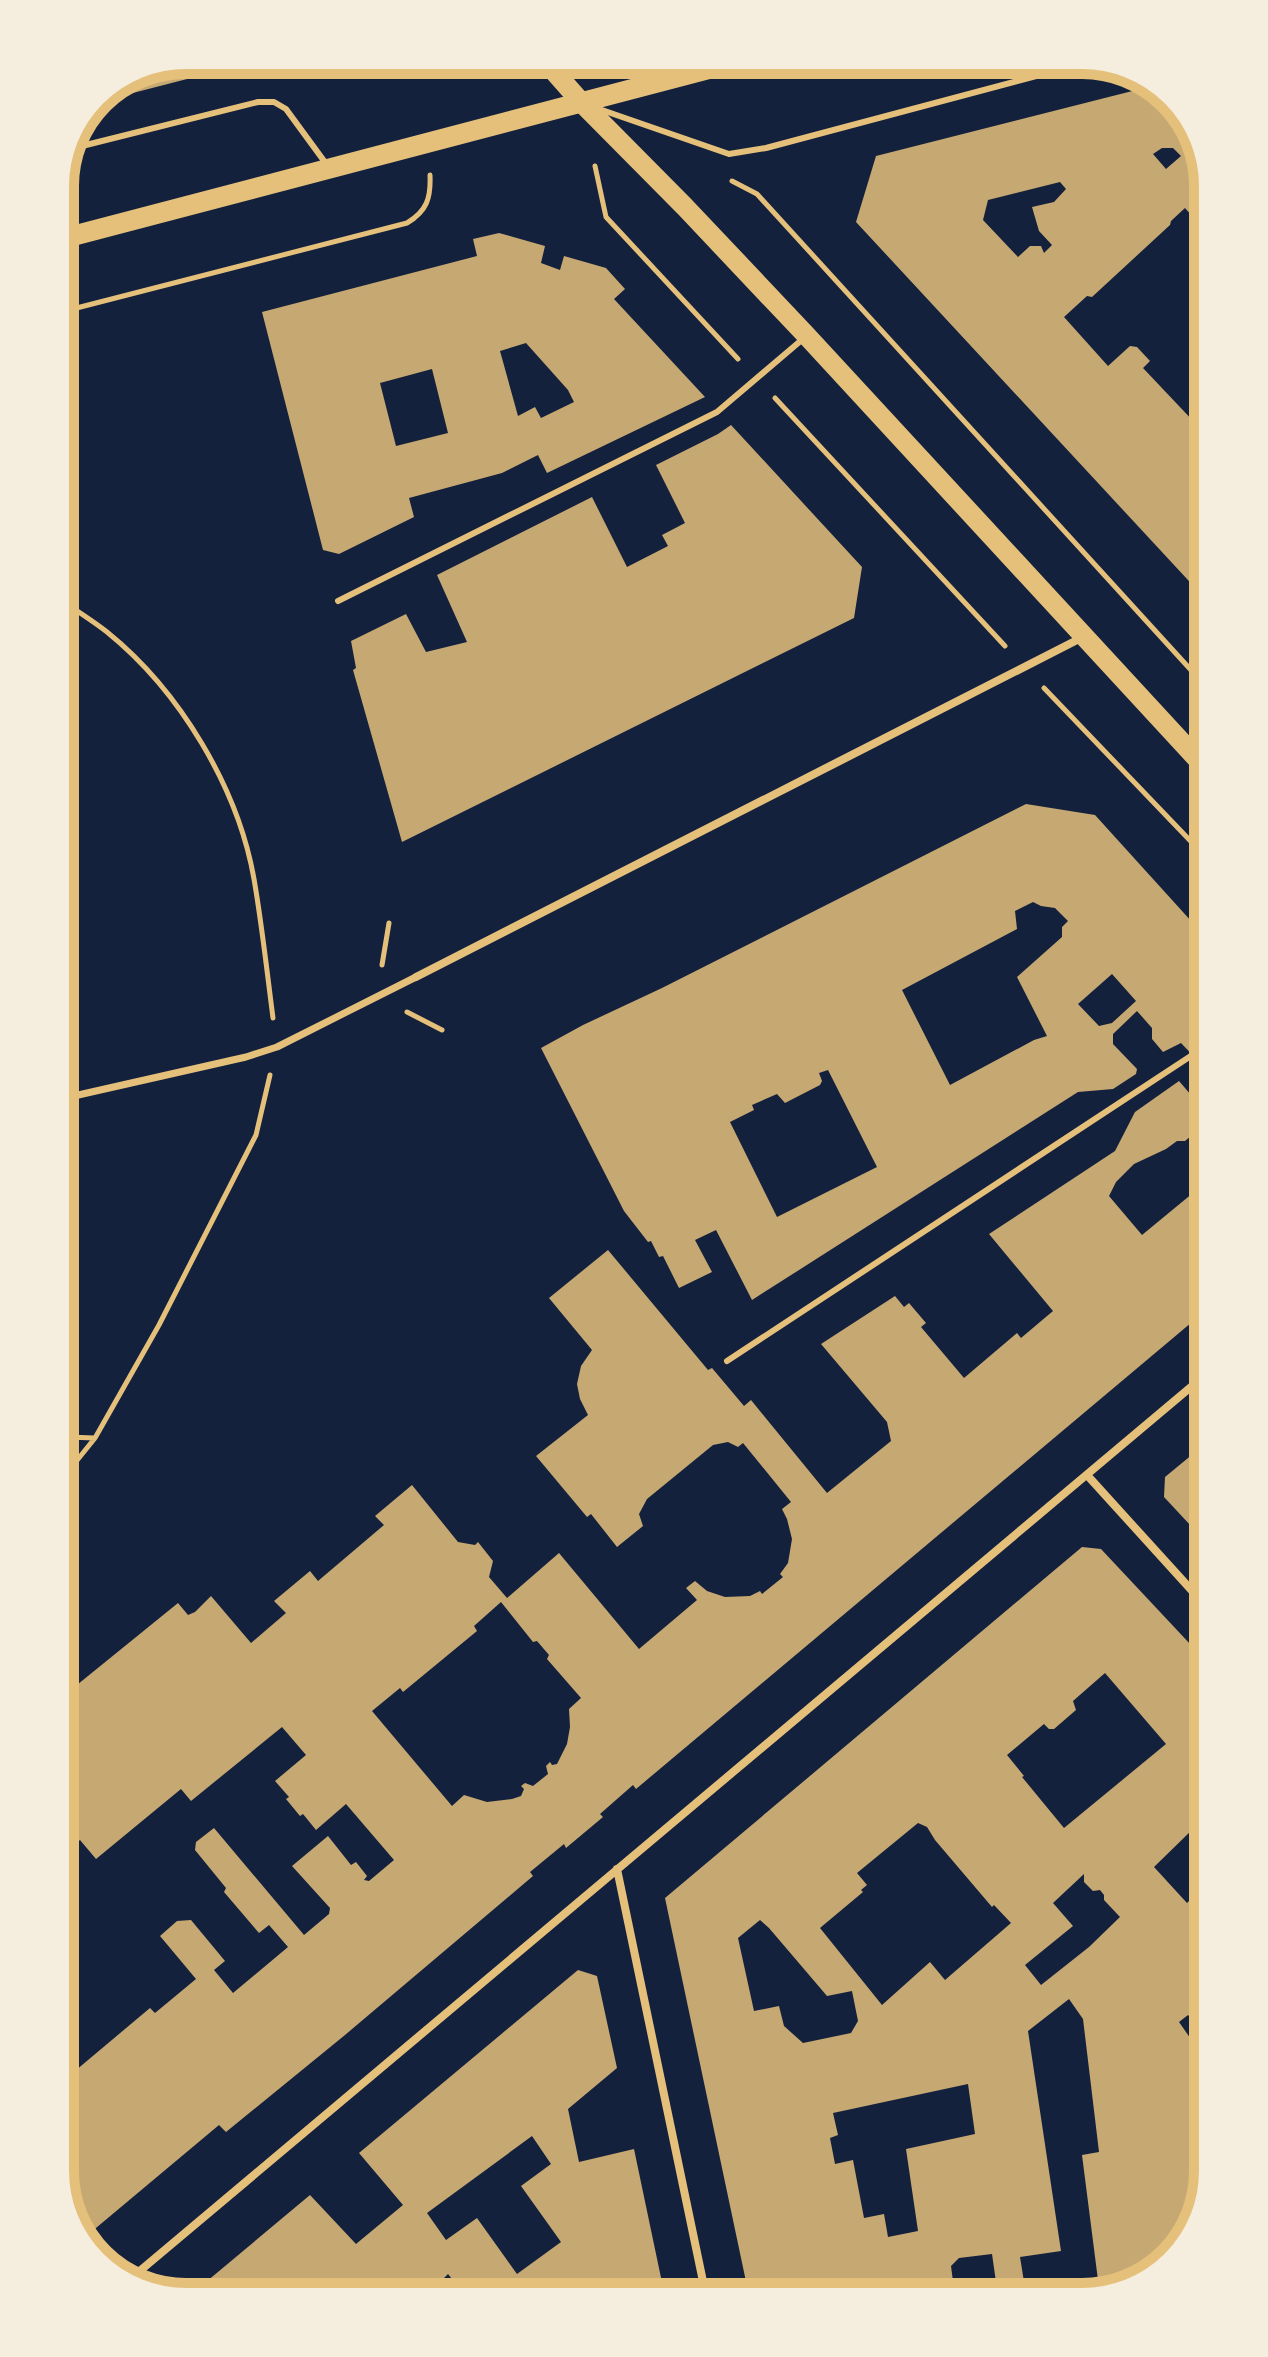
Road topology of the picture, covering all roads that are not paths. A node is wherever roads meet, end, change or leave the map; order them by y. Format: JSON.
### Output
{"nodes":[{"id":1,"x":556,"y":74,"type":"edge"},
{"id":2,"x":689,"y":74,"type":"edge"},
{"id":3,"x":1044,"y":74,"type":"edge"},
{"id":4,"x":581,"y":102,"type":"junction"},
{"id":5,"x":82,"y":146,"type":"edge"},
{"id":6,"x":329,"y":168,"type":"junction"},
{"id":7,"x":74,"y":236,"type":"edge"},
{"id":8,"x":806,"y":335,"type":"junction"},
{"id":9,"x":338,"y":601,"type":"dead end"},
{"id":10,"x":1084,"y":637,"type":"junction"},
{"id":11,"x":1194,"y":755,"type":"edge"},
{"id":12,"x":416,"y":977,"type":"joint"},
{"id":13,"x":1194,"y":1054,"type":"edge"},
{"id":14,"x":74,"y":1096,"type":"edge"},
{"id":15,"x":727,"y":1361,"type":"dead end"},
{"id":16,"x":1194,"y":1384,"type":"edge"},
{"id":17,"x":1087,"y":1475,"type":"junction"},
{"id":18,"x":1194,"y":1593,"type":"edge"},
{"id":19,"x":617,"y":1869,"type":"junction"},
{"id":20,"x":139,"y":2272,"type":"edge"},
{"id":21,"x":703,"y":2283,"type":"edge"}],
"edges":[{"from":1,"to":4,"type":"main road"},
{"from":2,"to":4,"type":"main road"},
{"from":3,"to":4,"type":"lane"},
{"from":4,"to":6,"type":"main road"},
{"from":4,"to":8,"type":"main road"},
{"from":5,"to":6,"type":"lane"},
{"from":6,"to":7,"type":"main road"},
{"from":8,"to":9,"type":"lane"},
{"from":8,"to":10,"type":"main road"},
{"from":10,"to":11,"type":"main road"},
{"from":10,"to":12,"type":"street"},
{"from":12,"to":14,"type":"street"},
{"from":13,"to":15,"type":"lane"},
{"from":16,"to":17,"type":"street"},
{"from":17,"to":18,"type":"street"},
{"from":17,"to":19,"type":"street"},
{"from":19,"to":20,"type":"street"},
{"from":19,"to":21,"type":"street"}]}
